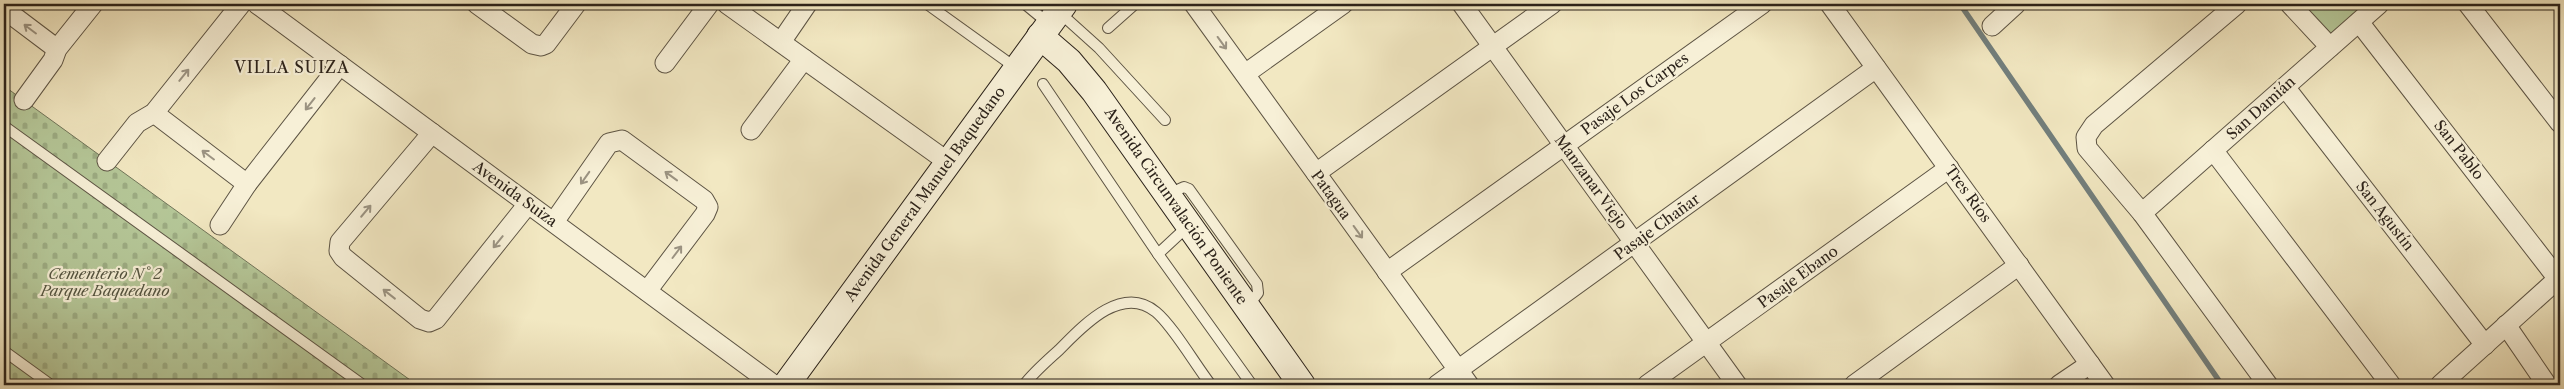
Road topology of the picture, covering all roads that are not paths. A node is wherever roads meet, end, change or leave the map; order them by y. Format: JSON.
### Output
{"nodes":[{"id":1,"x":93,"y":4,"type":"edge"},
{"id":2,"x":241,"y":4,"type":"edge"},
{"id":3,"x":256,"y":4,"type":"edge"},
{"id":4,"x":478,"y":4,"type":"edge"},
{"id":5,"x":576,"y":4,"type":"edge"},
{"id":6,"x":709,"y":4,"type":"edge"},
{"id":7,"x":727,"y":4,"type":"edge"},
{"id":8,"x":807,"y":4,"type":"edge"},
{"id":9,"x":927,"y":4,"type":"edge"},
{"id":10,"x":1025,"y":4,"type":"edge"},
{"id":11,"x":1135,"y":4,"type":"edge"},
{"id":12,"x":1194,"y":4,"type":"edge"},
{"id":13,"x":1343,"y":4,"type":"edge"},
{"id":14,"x":1462,"y":4,"type":"edge"},
{"id":15,"x":1552,"y":4,"type":"edge"},
{"id":16,"x":1762,"y":4,"type":"edge"},
{"id":17,"x":1830,"y":4,"type":"edge"},
{"id":18,"x":2016,"y":4,"type":"edge"},
{"id":19,"x":2237,"y":4,"type":"edge"},
{"id":20,"x":2290,"y":4,"type":"edge"},
{"id":21,"x":2379,"y":4,"type":"edge"},
{"id":22,"x":2468,"y":4,"type":"edge"},
{"id":23,"x":4,"y":9,"type":"edge"},
{"id":24,"x":1053,"y":19,"type":"edge"},
{"id":25,"x":2359,"y":22,"type":"junction"},
{"id":26,"x":1992,"y":26,"type":"dead end"},
{"id":27,"x":1108,"y":28,"type":"dead end"},
{"id":28,"x":781,"y":42,"type":"junction"},
{"id":29,"x":1492,"y":46,"type":"junction"},
{"id":30,"x":2330,"y":48,"type":"junction"},
{"id":31,"x":56,"y":49,"type":"junction"},
{"id":32,"x":804,"y":59,"type":"junction"},
{"id":33,"x":665,"y":63,"type":"dead end"},
{"id":34,"x":340,"y":65,"type":"junction"},
{"id":35,"x":1016,"y":68,"type":"junction"},
{"id":36,"x":1876,"y":68,"type":"junction"},
{"id":37,"x":1244,"y":74,"type":"junction"},
{"id":38,"x":1043,"y":84,"type":"dead end"},
{"id":39,"x":2285,"y":87,"type":"junction"},
{"id":40,"x":24,"y":100,"type":"dead end"},
{"id":41,"x":154,"y":113,"type":"junction"},
{"id":42,"x":1165,"y":120,"type":"dead end"},
{"id":43,"x":2560,"y":124,"type":"edge"},
{"id":44,"x":4,"y":126,"type":"edge"},
{"id":45,"x":751,"y":130,"type":"dead end"},
{"id":46,"x":432,"y":133,"type":"junction"},
{"id":47,"x":1564,"y":145,"type":"junction"},
{"id":48,"x":2213,"y":150,"type":"junction"},
{"id":49,"x":107,"y":161,"type":"dead end"},
{"id":50,"x":948,"y":162,"type":"junction"},
{"id":51,"x":1948,"y":168,"type":"junction"},
{"id":52,"x":1316,"y":173,"type":"junction"},
{"id":53,"x":247,"y":184,"type":"junction"},
{"id":54,"x":1168,"y":195,"type":"junction"},
{"id":55,"x":528,"y":204,"type":"junction"},
{"id":56,"x":2142,"y":213,"type":"junction"},
{"id":57,"x":554,"y":222,"type":"junction"},
{"id":58,"x":220,"y":225,"type":"dead end"},
{"id":59,"x":1189,"y":226,"type":"junction"},
{"id":60,"x":1635,"y":243,"type":"junction"},
{"id":61,"x":1158,"y":254,"type":"junction"},
{"id":62,"x":2019,"y":265,"type":"junction"},
{"id":63,"x":1387,"y":272,"type":"junction"},
{"id":64,"x":2559,"y":278,"type":"edge"},
{"id":65,"x":647,"y":292,"type":"junction"},
{"id":66,"x":1246,"y":307,"type":"junction"},
{"id":67,"x":2506,"y":325,"type":"junction"},
{"id":68,"x":1706,"y":342,"type":"junction"},
{"id":69,"x":2485,"y":345,"type":"junction"},
{"id":70,"x":4,"y":351,"type":"edge"},
{"id":71,"x":2090,"y":364,"type":"junction"},
{"id":72,"x":1464,"y":378,"type":"edge"},
{"id":73,"x":51,"y":385,"type":"edge"},
{"id":74,"x":363,"y":385,"type":"edge"},
{"id":75,"x":774,"y":385,"type":"edge"},
{"id":76,"x":786,"y":385,"type":"edge"},
{"id":77,"x":1024,"y":385,"type":"edge"},
{"id":78,"x":1211,"y":385,"type":"edge"},
{"id":79,"x":1252,"y":385,"type":"edge"},
{"id":80,"x":1302,"y":385,"type":"edge"},
{"id":81,"x":1437,"y":385,"type":"edge"},
{"id":82,"x":1647,"y":385,"type":"edge"},
{"id":83,"x":1738,"y":385,"type":"edge"},
{"id":84,"x":1854,"y":385,"type":"edge"},
{"id":85,"x":2059,"y":385,"type":"edge"},
{"id":86,"x":2105,"y":385,"type":"edge"},
{"id":87,"x":2268,"y":385,"type":"edge"},
{"id":88,"x":2391,"y":385,"type":"edge"},
{"id":89,"x":2440,"y":385,"type":"edge"},
{"id":90,"x":2547,"y":385,"type":"edge"}],
"edges":[{"from":1,"to":31,"type":"street"},
{"from":41,"to":2,"type":"street","one_way":true},
{"from":3,"to":34,"type":"street","name":"Avenida Suiza"},
{"from":4,"to":5,"type":"street"},
{"from":6,"to":33,"type":"street"},
{"from":7,"to":28,"type":"street"},
{"from":8,"to":28,"type":"street"},
{"from":9,"to":35,"type":"lane"},
{"from":10,"to":24,"type":"lane"},
{"from":11,"to":27,"type":"lane"},
{"from":12,"to":37,"type":"street","name":"Patagua","one_way":true},
{"from":13,"to":37,"type":"street"},
{"from":14,"to":29,"type":"street","name":"Manzanar Viejo"},
{"from":15,"to":29,"type":"street"},
{"from":16,"to":47,"type":"street","name":"Pasaje Los Carpes"},
{"from":17,"to":36,"type":"street","name":"Tres Ríos"},
{"from":18,"to":26,"type":"street"},
{"from":19,"to":56,"type":"street"},
{"from":20,"to":30,"type":"street"},
{"from":21,"to":25,"type":"street","name":"San Damián"},
{"from":22,"to":43,"type":"street"},
{"from":31,"to":23,"type":"street","one_way":true},
{"from":24,"to":35,"type":"street","name":"Avenida General Manuel Baquedano"},
{"from":24,"to":42,"type":"lane"},
{"from":24,"to":54,"type":"street","name":"Avenida Circunvalación Poniente"},
{"from":25,"to":30,"type":"street","name":"San Damián"},
{"from":25,"to":64,"type":"street","name":"San Pablo"},
{"from":28,"to":32,"type":"street"},
{"from":29,"to":47,"type":"street","name":"Manzanar Viejo"},
{"from":29,"to":52,"type":"street"},
{"from":30,"to":39,"type":"street","name":"San Damián"},
{"from":31,"to":40,"type":"street"},
{"from":32,"to":45,"type":"street"},
{"from":32,"to":50,"type":"street"},
{"from":34,"to":46,"type":"street","name":"Avenida Suiza"},
{"from":34,"to":53,"type":"street","one_way":true},
{"from":35,"to":50,"type":"street","name":"Avenida General Manuel Baquedano"},
{"from":36,"to":51,"type":"street","name":"Tres Ríos"},
{"from":36,"to":60,"type":"street","name":"Pasaje Chañar"},
{"from":37,"to":52,"type":"street","name":"Patagua"},
{"from":38,"to":61,"type":"lane"},
{"from":39,"to":48,"type":"street","name":"San Damián"},
{"from":39,"to":69,"type":"street","name":"San Agustín"},
{"from":41,"to":49,"type":"street"},
{"from":53,"to":41,"type":"street","one_way":true},
{"from":44,"to":74,"type":"lane"},
{"from":46,"to":55,"type":"street","name":"Avenida Suiza"},
{"from":55,"to":46,"type":"street","one_way":true},
{"from":47,"to":60,"type":"street","name":"Manzanar Viejo"},
{"from":47,"to":63,"type":"street","name":"Pasaje Los Carpes"},
{"from":48,"to":56,"type":"street","name":"San Damián"},
{"from":48,"to":88,"type":"street"},
{"from":50,"to":76,"type":"street","name":"Avenida General Manuel Baquedano"},
{"from":51,"to":62,"type":"street","name":"Tres Ríos"},
{"from":51,"to":68,"type":"street","name":"Pasaje Ebano"},
{"from":52,"to":63,"type":"street","name":"Patagua","one_way":true},
{"from":53,"to":58,"type":"street"},
{"from":54,"to":59,"type":"street","name":"Avenida Circunvalación Poniente"},
{"from":54,"to":66,"type":"lane"},
{"from":55,"to":57,"type":"street","name":"Avenida Suiza"},
{"from":56,"to":87,"type":"street"},
{"from":57,"to":65,"type":"street","name":"Avenida Suiza"},
{"from":65,"to":57,"type":"street","one_way":true},
{"from":59,"to":61,"type":"lane"},
{"from":59,"to":66,"type":"street","name":"Avenida Circunvalación Poniente"},
{"from":60,"to":68,"type":"street","name":"Manzanar Viejo"},
{"from":60,"to":72,"type":"street","name":"Pasaje Chañar"},
{"from":61,"to":79,"type":"lane"},
{"from":62,"to":71,"type":"street","name":"Tres Ríos"},
{"from":62,"to":84,"type":"street"},
{"from":63,"to":72,"type":"street","name":"Patagua"},
{"from":64,"to":67,"type":"street"},
{"from":65,"to":75,"type":"street","name":"Avenida Suiza"},
{"from":66,"to":80,"type":"street","name":"Avenida Circunvalación Poniente"},
{"from":67,"to":69,"type":"street"},
{"from":67,"to":90,"type":"street"},
{"from":68,"to":82,"type":"street","name":"Pasaje Ebano"},
{"from":68,"to":83,"type":"street","name":"Manzanar Viejo"},
{"from":69,"to":89,"type":"street"},
{"from":70,"to":73,"type":"lane"},
{"from":71,"to":85,"type":"street"},
{"from":71,"to":86,"type":"street","name":"Tres Ríos"},
{"from":72,"to":81,"type":"street","name":"Pasaje Chañar"},
{"from":77,"to":78,"type":"lane"}]}
